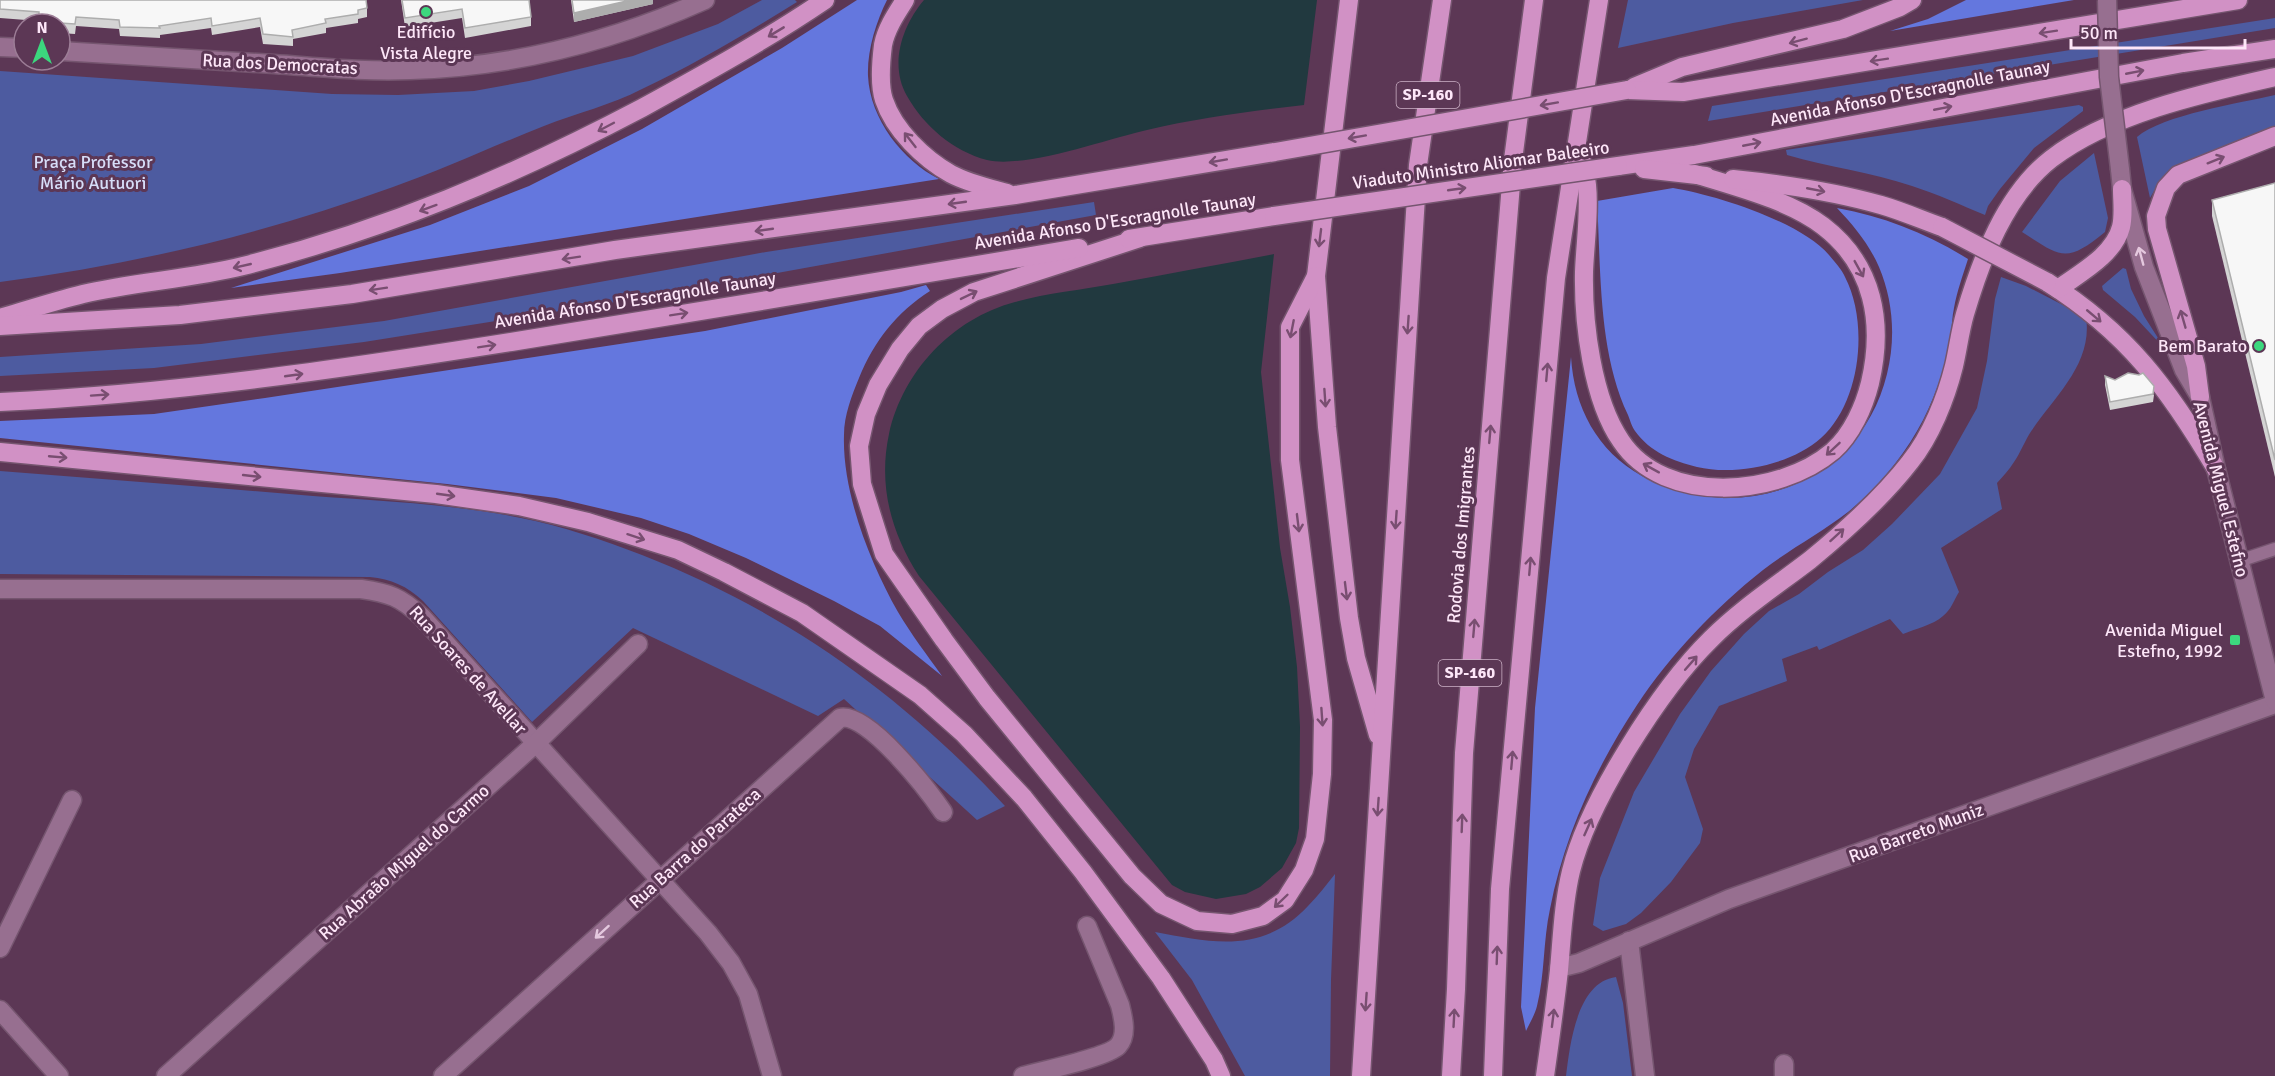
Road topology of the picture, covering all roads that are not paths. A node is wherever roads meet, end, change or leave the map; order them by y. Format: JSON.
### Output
{"nodes":[{"id":1,"x":705,"y":0,"type":"edge"},
{"id":2,"x":825,"y":0,"type":"edge"},
{"id":3,"x":905,"y":0,"type":"edge"},
{"id":4,"x":1349,"y":0,"type":"edge"},
{"id":5,"x":1442,"y":0,"type":"edge"},
{"id":6,"x":1534,"y":0,"type":"edge"},
{"id":7,"x":1599,"y":0,"type":"edge"},
{"id":8,"x":1912,"y":0,"type":"edge"},
{"id":9,"x":2107,"y":0,"type":"edge"},
{"id":10,"x":2205,"y":0,"type":"edge"},
{"id":11,"x":2238,"y":0,"type":"edge"},
{"id":12,"x":2188,"y":8,"type":"junction"},
{"id":13,"x":2275,"y":49,"type":"edge"},
{"id":14,"x":72,"y":52,"type":"edge"},
{"id":15,"x":2275,"y":77,"type":"edge"},
{"id":16,"x":1627,"y":90,"type":"junction"},
{"id":17,"x":2275,"y":136,"type":"edge"},
{"id":18,"x":1577,"y":138,"type":"junction"},
{"id":19,"x":1694,"y":155,"type":"joint"},
{"id":20,"x":1618,"y":166,"type":"junction"},
{"id":21,"x":1695,"y":174,"type":"junction"},
{"id":22,"x":2122,"y":189,"type":"junction"},
{"id":23,"x":1015,"y":195,"type":"junction"},
{"id":24,"x":1274,"y":216,"type":"joint"},
{"id":25,"x":1140,"y":238,"type":"junction"},
{"id":26,"x":1316,"y":276,"type":"junction"},
{"id":27,"x":2053,"y":285,"type":"junction"},
{"id":28,"x":0,"y":318,"type":"edge"},
{"id":29,"x":0,"y":326,"type":"edge"},
{"id":30,"x":2200,"y":397,"type":"junction"},
{"id":31,"x":0,"y":402,"type":"edge"},
{"id":32,"x":0,"y":452,"type":"edge"},
{"id":33,"x":2216,"y":469,"type":"junction"},
{"id":34,"x":2275,"y":549,"type":"edge"},
{"id":35,"x":2239,"y":561,"type":"junction"},
{"id":36,"x":0,"y":589,"type":"edge"},
{"id":37,"x":638,"y":644,"type":"dead end"},
{"id":38,"x":2275,"y":703,"type":"edge"},
{"id":39,"x":535,"y":744,"type":"junction"},
{"id":40,"x":1382,"y":749,"type":"junction"},
{"id":41,"x":72,"y":800,"type":"dead end"},
{"id":42,"x":943,"y":812,"type":"dead end"},
{"id":43,"x":661,"y":879,"type":"junction"},
{"id":44,"x":1088,"y":926,"type":"dead end"},
{"id":45,"x":1629,"y":941,"type":"junction"},
{"id":46,"x":0,"y":948,"type":"edge"},
{"id":47,"x":1559,"y":969,"type":"junction"},
{"id":48,"x":0,"y":1010,"type":"edge"},
{"id":49,"x":59,"y":1076,"type":"edge"},
{"id":50,"x":166,"y":1076,"type":"edge"},
{"id":51,"x":443,"y":1076,"type":"edge"},
{"id":52,"x":772,"y":1076,"type":"edge"},
{"id":53,"x":1023,"y":1076,"type":"edge"},
{"id":54,"x":1221,"y":1076,"type":"edge"},
{"id":55,"x":1361,"y":1076,"type":"edge"},
{"id":56,"x":1451,"y":1076,"type":"edge"},
{"id":57,"x":1493,"y":1076,"type":"edge"},
{"id":58,"x":1545,"y":1076,"type":"edge"},
{"id":59,"x":1645,"y":1076,"type":"edge"}],
"edges":[{"from":1,"to":14,"type":"street","name":"Rua dos Democratas"},
{"from":2,"to":28,"type":"highway","one_way":true},
{"from":23,"to":3,"type":"highway","one_way":true},
{"from":4,"to":26,"type":"highway","one_way":true},
{"from":5,"to":40,"type":"highway","number":"SP-160","one_way":true},
{"from":56,"to":6,"type":"highway","name":"Rodovia dos Imigrantes","number":"SP-160","one_way":true},
{"from":7,"to":18,"type":"highway"},
{"from":8,"to":16,"type":"highway","one_way":true},
{"from":9,"to":22,"type":"street","name":"Avenida Miguel Estefno","bridge":true},
{"from":10,"to":12,"type":"highway"},
{"from":11,"to":12,"type":"highway","name":"Avenida Afonso D'Escragnolle Taunay"},
{"from":12,"to":16,"type":"highway","name":"Avenida Afonso D'Escragnolle Taunay","one_way":true},
{"from":19,"to":13,"type":"highway","name":"Avenida Afonso D'Escragnolle Taunay","one_way":true},
{"from":47,"to":15,"type":"highway","one_way":true},
{"from":16,"to":23,"type":"highway","one_way":true,"bridge":true},
{"from":30,"to":17,"type":"highway","one_way":true},
{"from":21,"to":18,"type":"highway","one_way":true},
{"from":57,"to":18,"type":"highway","one_way":true},
{"from":19,"to":20,"type":"highway","name":"Viaduto Ministro Aliomar Baleeiro"},
{"from":20,"to":21,"type":"highway"},
{"from":24,"to":20,"type":"highway","name":"Viaduto Ministro Aliomar Baleeiro","one_way":true,"bridge":true},
{"from":21,"to":27,"type":"highway","one_way":true,"bridge":true},
{"from":22,"to":27,"type":"highway"},
{"from":30,"to":22,"type":"street","name":"Avenida Miguel Estefno","one_way":true},
{"from":23,"to":29,"type":"highway","one_way":true},
{"from":24,"to":25,"type":"highway","name":"Avenida Afonso D'Escragnolle Taunay"},
{"from":26,"to":25,"type":"highway","one_way":true},
{"from":31,"to":25,"type":"highway","name":"Avenida Afonso D'Escragnolle Taunay","one_way":true},
{"from":26,"to":40,"type":"highway","one_way":true},
{"from":27,"to":33,"type":"highway","one_way":true},
{"from":30,"to":33,"type":"street","name":"Avenida Miguel Estefno"},
{"from":32,"to":54,"type":"highway","one_way":true},
{"from":33,"to":35,"type":"street","name":"Avenida Miguel Estefno"},
{"from":34,"to":35,"type":"lane"},
{"from":35,"to":38,"type":"street","name":"Avenida Miguel Estefno"},
{"from":36,"to":39,"type":"street","name":"Rua Soares de Avellar"},
{"from":37,"to":39,"type":"street","name":"Rua Abraão Miguel do Carmo"},
{"from":38,"to":45,"type":"street","name":"Rua Barreto Muniz"},
{"from":39,"to":43,"type":"street","name":"Rua Soares de Avellar"},
{"from":39,"to":50,"type":"street","name":"Rua Abraão Miguel do Carmo"},
{"from":40,"to":55,"type":"highway","number":"SP-160","one_way":true},
{"from":41,"to":46,"type":"street"},
{"from":42,"to":43,"type":"street","name":"Rua Barra do Parateca"},
{"from":43,"to":51,"type":"street","name":"Rua Barra do Parateca","one_way":true},
{"from":43,"to":52,"type":"street","name":"Rua Soares de Avellar"},
{"from":44,"to":53,"type":"street"},
{"from":45,"to":47,"type":"street","name":"Rua Barreto Muniz"},
{"from":45,"to":59,"type":"street"},
{"from":58,"to":47,"type":"highway","one_way":true},
{"from":48,"to":49,"type":"street"}]}
